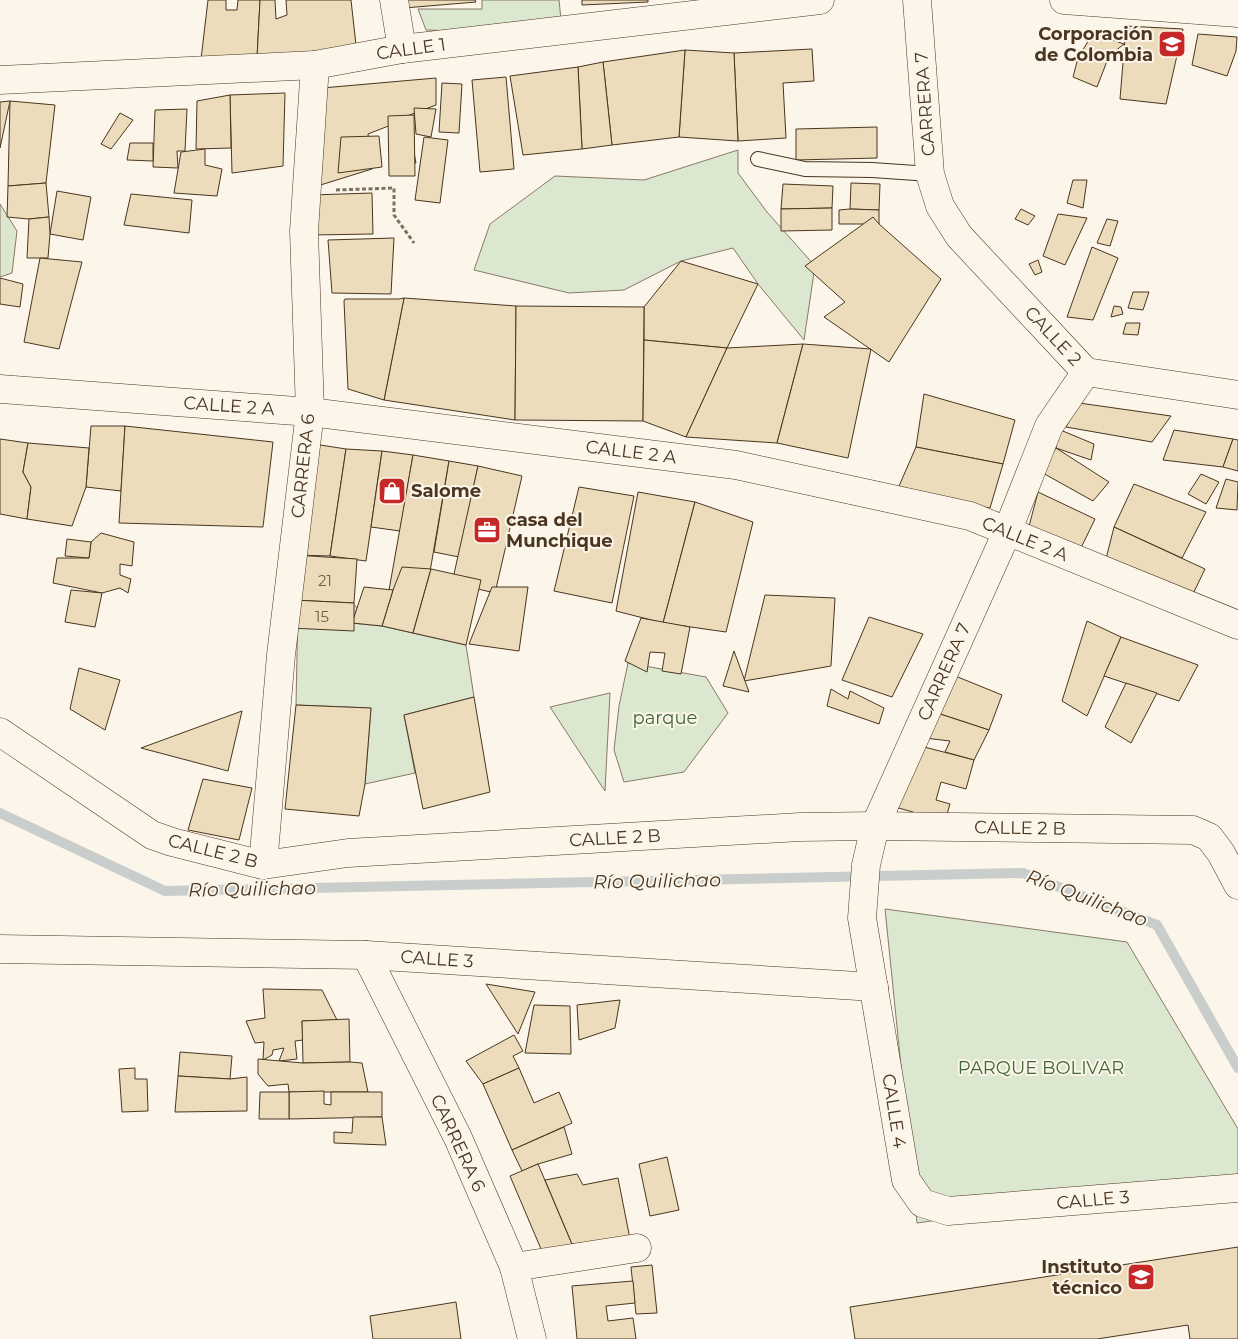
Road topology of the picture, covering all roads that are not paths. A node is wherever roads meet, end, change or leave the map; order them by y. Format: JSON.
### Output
{"nodes":[{"id":1,"x":394,"y":0,"type":"edge"},
{"id":2,"x":820,"y":0,"type":"edge"},
{"id":3,"x":917,"y":0,"type":"edge"},
{"id":4,"x":1064,"y":0,"type":"edge"},
{"id":5,"x":1238,"y":13,"type":"edge"},
{"id":6,"x":402,"y":49,"type":"junction"},
{"id":7,"x":315,"y":65,"type":"junction"},
{"id":8,"x":0,"y":80,"type":"edge"},
{"id":9,"x":758,"y":159,"type":"dead end"},
{"id":10,"x":930,"y":174,"type":"junction"},
{"id":11,"x":940,"y":206,"type":"joint"},
{"id":12,"x":1086,"y":372,"type":"junction"},
{"id":13,"x":0,"y":389,"type":"edge"},
{"id":14,"x":1238,"y":395,"type":"edge"},
{"id":15,"x":310,"y":412,"type":"junction"},
{"id":16,"x":1006,"y":532,"type":"junction"},
{"id":17,"x":1238,"y":625,"type":"edge"},
{"id":18,"x":0,"y":732,"type":"edge"},
{"id":19,"x":875,"y":826,"type":"junction"},
{"id":20,"x":263,"y":865,"type":"junction"},
{"id":21,"x":1238,"y":885,"type":"edge"},
{"id":22,"x":0,"y":949,"type":"edge"},
{"id":23,"x":366,"y":955,"type":"junction"},
{"id":24,"x":874,"y":987,"type":"junction"},
{"id":25,"x":1238,"y":1188,"type":"edge"},
{"id":26,"x":948,"y":1211,"type":"joint"},
{"id":27,"x":637,"y":1248,"type":"dead end"},
{"id":28,"x":514,"y":1267,"type":"junction"},
{"id":29,"x":532,"y":1339,"type":"edge"}],
"edges":[{"from":1,"to":6,"type":"street"},
{"from":2,"to":6,"type":"street","name":"CALLE 1"},
{"from":3,"to":10,"type":"street","name":"CARRERA 7"},
{"from":4,"to":5,"type":"street"},
{"from":6,"to":7,"type":"street","name":"CALLE 1"},
{"from":7,"to":8,"type":"street","name":"CALLE 1"},
{"from":7,"to":15,"type":"street","name":"CARRERA 6"},
{"from":9,"to":10,"type":"lane"},
{"from":10,"to":11,"type":"street","name":"CARRERA 7"},
{"from":11,"to":12,"type":"street","name":"CALLE 2"},
{"from":12,"to":14,"type":"street","name":"CALLE 2"},
{"from":12,"to":16,"type":"street","name":"CARRERA 7"},
{"from":13,"to":15,"type":"street","name":"CALLE 2 A"},
{"from":15,"to":16,"type":"street","name":"CALLE 2 A"},
{"from":15,"to":20,"type":"street","name":"CARRERA 6"},
{"from":16,"to":17,"type":"street","name":"CALLE 2 A"},
{"from":16,"to":19,"type":"street","name":"CARRERA 7"},
{"from":18,"to":20,"type":"street","name":"CALLE 2 B"},
{"from":19,"to":20,"type":"street","name":"CALLE 2 B"},
{"from":19,"to":21,"type":"street","name":"CALLE 2 B"},
{"from":19,"to":24,"type":"street","name":"CARRERA 7"},
{"from":22,"to":23,"type":"street","name":"CALLE 3"},
{"from":23,"to":24,"type":"street","name":"CALLE 3"},
{"from":23,"to":28,"type":"street","name":"CARRERA 6"},
{"from":24,"to":26,"type":"street","name":"CALLE 4"},
{"from":25,"to":26,"type":"street","name":"CALLE 3"},
{"from":27,"to":28,"type":"street"},
{"from":28,"to":29,"type":"street","name":"CARRERA 6"}]}
